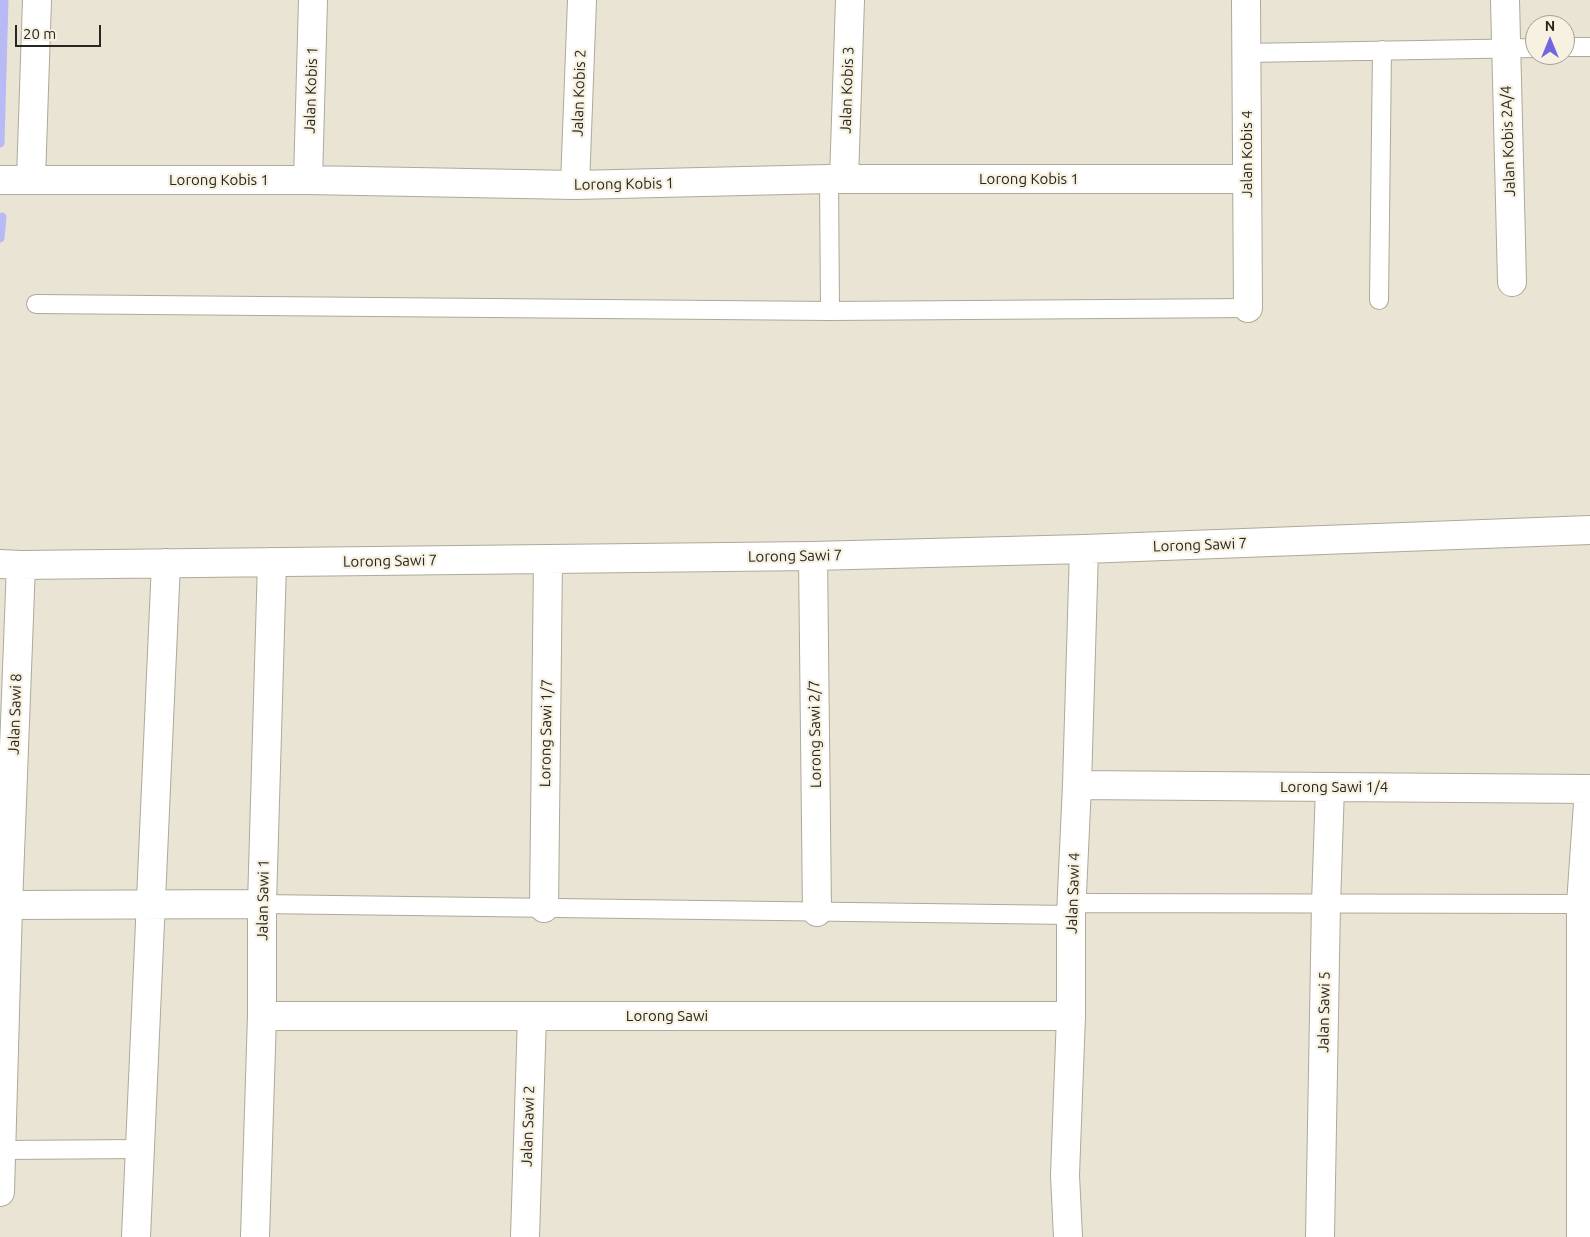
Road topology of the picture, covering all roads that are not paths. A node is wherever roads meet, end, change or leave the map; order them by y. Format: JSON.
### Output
{"nodes":[{"id":1,"x":37,"y":0,"type":"edge"},
{"id":2,"x":313,"y":0,"type":"edge"},
{"id":3,"x":582,"y":0,"type":"edge"},
{"id":4,"x":850,"y":0,"type":"edge"},
{"id":5,"x":1246,"y":0,"type":"edge"},
{"id":6,"x":1505,"y":0,"type":"edge"},
{"id":7,"x":1575,"y":47,"type":"edge"},
{"id":8,"x":1590,"y":47,"type":"edge"},
{"id":9,"x":1506,"y":48,"type":"junction"},
{"id":10,"x":1525,"y":48,"type":"edge"},
{"id":11,"x":1382,"y":50,"type":"junction"},
{"id":12,"x":1246,"y":53,"type":"junction"},
{"id":13,"x":31,"y":178,"type":"junction"},
{"id":14,"x":836,"y":179,"type":"junction"},
{"id":15,"x":1247,"y":179,"type":"junction"},
{"id":16,"x":0,"y":180,"type":"edge"},
{"id":17,"x":308,"y":180,"type":"junction"},
{"id":18,"x":575,"y":185,"type":"junction"},
{"id":19,"x":1512,"y":282,"type":"dead end"},
{"id":20,"x":1379,"y":300,"type":"dead end"},
{"id":21,"x":36,"y":304,"type":"dead end"},
{"id":22,"x":1248,"y":308,"type":"joint"},
{"id":23,"x":830,"y":310,"type":"junction"},
{"id":24,"x":1590,"y":530,"type":"edge"},
{"id":25,"x":1084,"y":549,"type":"junction"},
{"id":26,"x":814,"y":556,"type":"junction"},
{"id":27,"x":548,"y":559,"type":"junction"},
{"id":28,"x":272,"y":562,"type":"junction"},
{"id":29,"x":166,"y":563,"type":"junction"},
{"id":30,"x":10,"y":564,"type":"edge"},
{"id":31,"x":1077,"y":785,"type":"junction"},
{"id":32,"x":1330,"y":787,"type":"junction"},
{"id":33,"x":1589,"y":789,"type":"edge"},
{"id":34,"x":151,"y":904,"type":"junction"},
{"id":35,"x":262,"y":904,"type":"junction"},
{"id":36,"x":1326,"y":904,"type":"junction"},
{"id":37,"x":1581,"y":904,"type":"junction"},
{"id":38,"x":8,"y":905,"type":"junction"},
{"id":39,"x":544,"y":908,"type":"junction"},
{"id":40,"x":1072,"y":909,"type":"junction"},
{"id":41,"x":817,"y":912,"type":"junction"},
{"id":42,"x":262,"y":1016,"type":"junction"},
{"id":43,"x":532,"y":1016,"type":"junction"},
{"id":44,"x":1071,"y":1016,"type":"junction"},
{"id":45,"x":140,"y":1149,"type":"junction"},
{"id":46,"x":2,"y":1150,"type":"junction"},
{"id":47,"x":0,"y":1192,"type":"edge"},
{"id":48,"x":136,"y":1237,"type":"edge"},
{"id":49,"x":255,"y":1237,"type":"edge"},
{"id":50,"x":524,"y":1237,"type":"edge"},
{"id":51,"x":1068,"y":1237,"type":"edge"},
{"id":52,"x":1320,"y":1237,"type":"edge"},
{"id":53,"x":1581,"y":1237,"type":"edge"}],
"edges":[{"from":1,"to":13,"type":"street"},
{"from":2,"to":17,"type":"street","name":"Jalan Kobis 1"},
{"from":3,"to":18,"type":"street","name":"Jalan Kobis 2"},
{"from":4,"to":14,"type":"street","name":"Jalan Kobis 3"},
{"from":5,"to":12,"type":"street","name":"Jalan Kobis 4"},
{"from":6,"to":9,"type":"street","name":"Jalan Kobis 2A/4"},
{"from":7,"to":8,"type":"lane"},
{"from":9,"to":10,"type":"lane"},
{"from":9,"to":11,"type":"lane"},
{"from":9,"to":19,"type":"street","name":"Jalan Kobis 2A/4"},
{"from":11,"to":12,"type":"lane"},
{"from":11,"to":20,"type":"lane"},
{"from":12,"to":15,"type":"street","name":"Jalan Kobis 4"},
{"from":13,"to":16,"type":"street","name":"Lorong Kobis 1"},
{"from":13,"to":17,"type":"street","name":"Lorong Kobis 1"},
{"from":14,"to":15,"type":"street","name":"Lorong Kobis 1"},
{"from":14,"to":18,"type":"street","name":"Lorong Kobis 1"},
{"from":14,"to":23,"type":"lane"},
{"from":15,"to":22,"type":"street","name":"Jalan Kobis 4"},
{"from":17,"to":18,"type":"street","name":"Lorong Kobis 1"},
{"from":21,"to":23,"type":"lane"},
{"from":22,"to":23,"type":"lane"},
{"from":24,"to":25,"type":"street","name":"Lorong Sawi 7"},
{"from":25,"to":26,"type":"street","name":"Lorong Sawi 7"},
{"from":25,"to":31,"type":"street","name":"Jalan Sawi 4"},
{"from":26,"to":27,"type":"street","name":"Lorong Sawi 7"},
{"from":26,"to":41,"type":"street","name":"Lorong Sawi 2/7"},
{"from":27,"to":28,"type":"street","name":"Lorong Sawi 7"},
{"from":27,"to":39,"type":"street","name":"Lorong Sawi 1/7"},
{"from":28,"to":29,"type":"street","name":"Lorong Sawi 7"},
{"from":28,"to":35,"type":"street","name":"Jalan Sawi 1"},
{"from":29,"to":30,"type":"street","name":"Lorong Sawi 7"},
{"from":29,"to":34,"type":"street"},
{"from":30,"to":38,"type":"street","name":"Jalan Sawi 8"},
{"from":31,"to":32,"type":"street","name":"Lorong Sawi 1/4"},
{"from":31,"to":40,"type":"street","name":"Jalan Sawi 4"},
{"from":32,"to":33,"type":"street","name":"Lorong Sawi 1/4"},
{"from":32,"to":36,"type":"street","name":"Jalan Sawi 5"},
{"from":33,"to":37,"type":"street"},
{"from":34,"to":35,"type":"street"},
{"from":34,"to":38,"type":"street"},
{"from":34,"to":45,"type":"street"},
{"from":35,"to":39,"type":"lane"},
{"from":35,"to":42,"type":"street","name":"Jalan Sawi 1"},
{"from":36,"to":37,"type":"lane"},
{"from":36,"to":40,"type":"lane"},
{"from":36,"to":52,"type":"street","name":"Jalan Sawi 5"},
{"from":37,"to":53,"type":"street"},
{"from":38,"to":46,"type":"street","name":"Jalan Sawi 8"},
{"from":39,"to":41,"type":"lane"},
{"from":40,"to":41,"type":"lane"},
{"from":40,"to":44,"type":"street","name":"Jalan Sawi 4"},
{"from":42,"to":43,"type":"street","name":"Lorong Sawi"},
{"from":42,"to":49,"type":"street","name":"Jalan Sawi 1"},
{"from":43,"to":44,"type":"street","name":"Lorong Sawi"},
{"from":43,"to":50,"type":"street","name":"Jalan Sawi 2"},
{"from":44,"to":51,"type":"street","name":"Jalan Sawi 4"},
{"from":45,"to":46,"type":"lane"},
{"from":45,"to":48,"type":"street"},
{"from":46,"to":47,"type":"street","name":"Jalan Sawi 8"}]}
